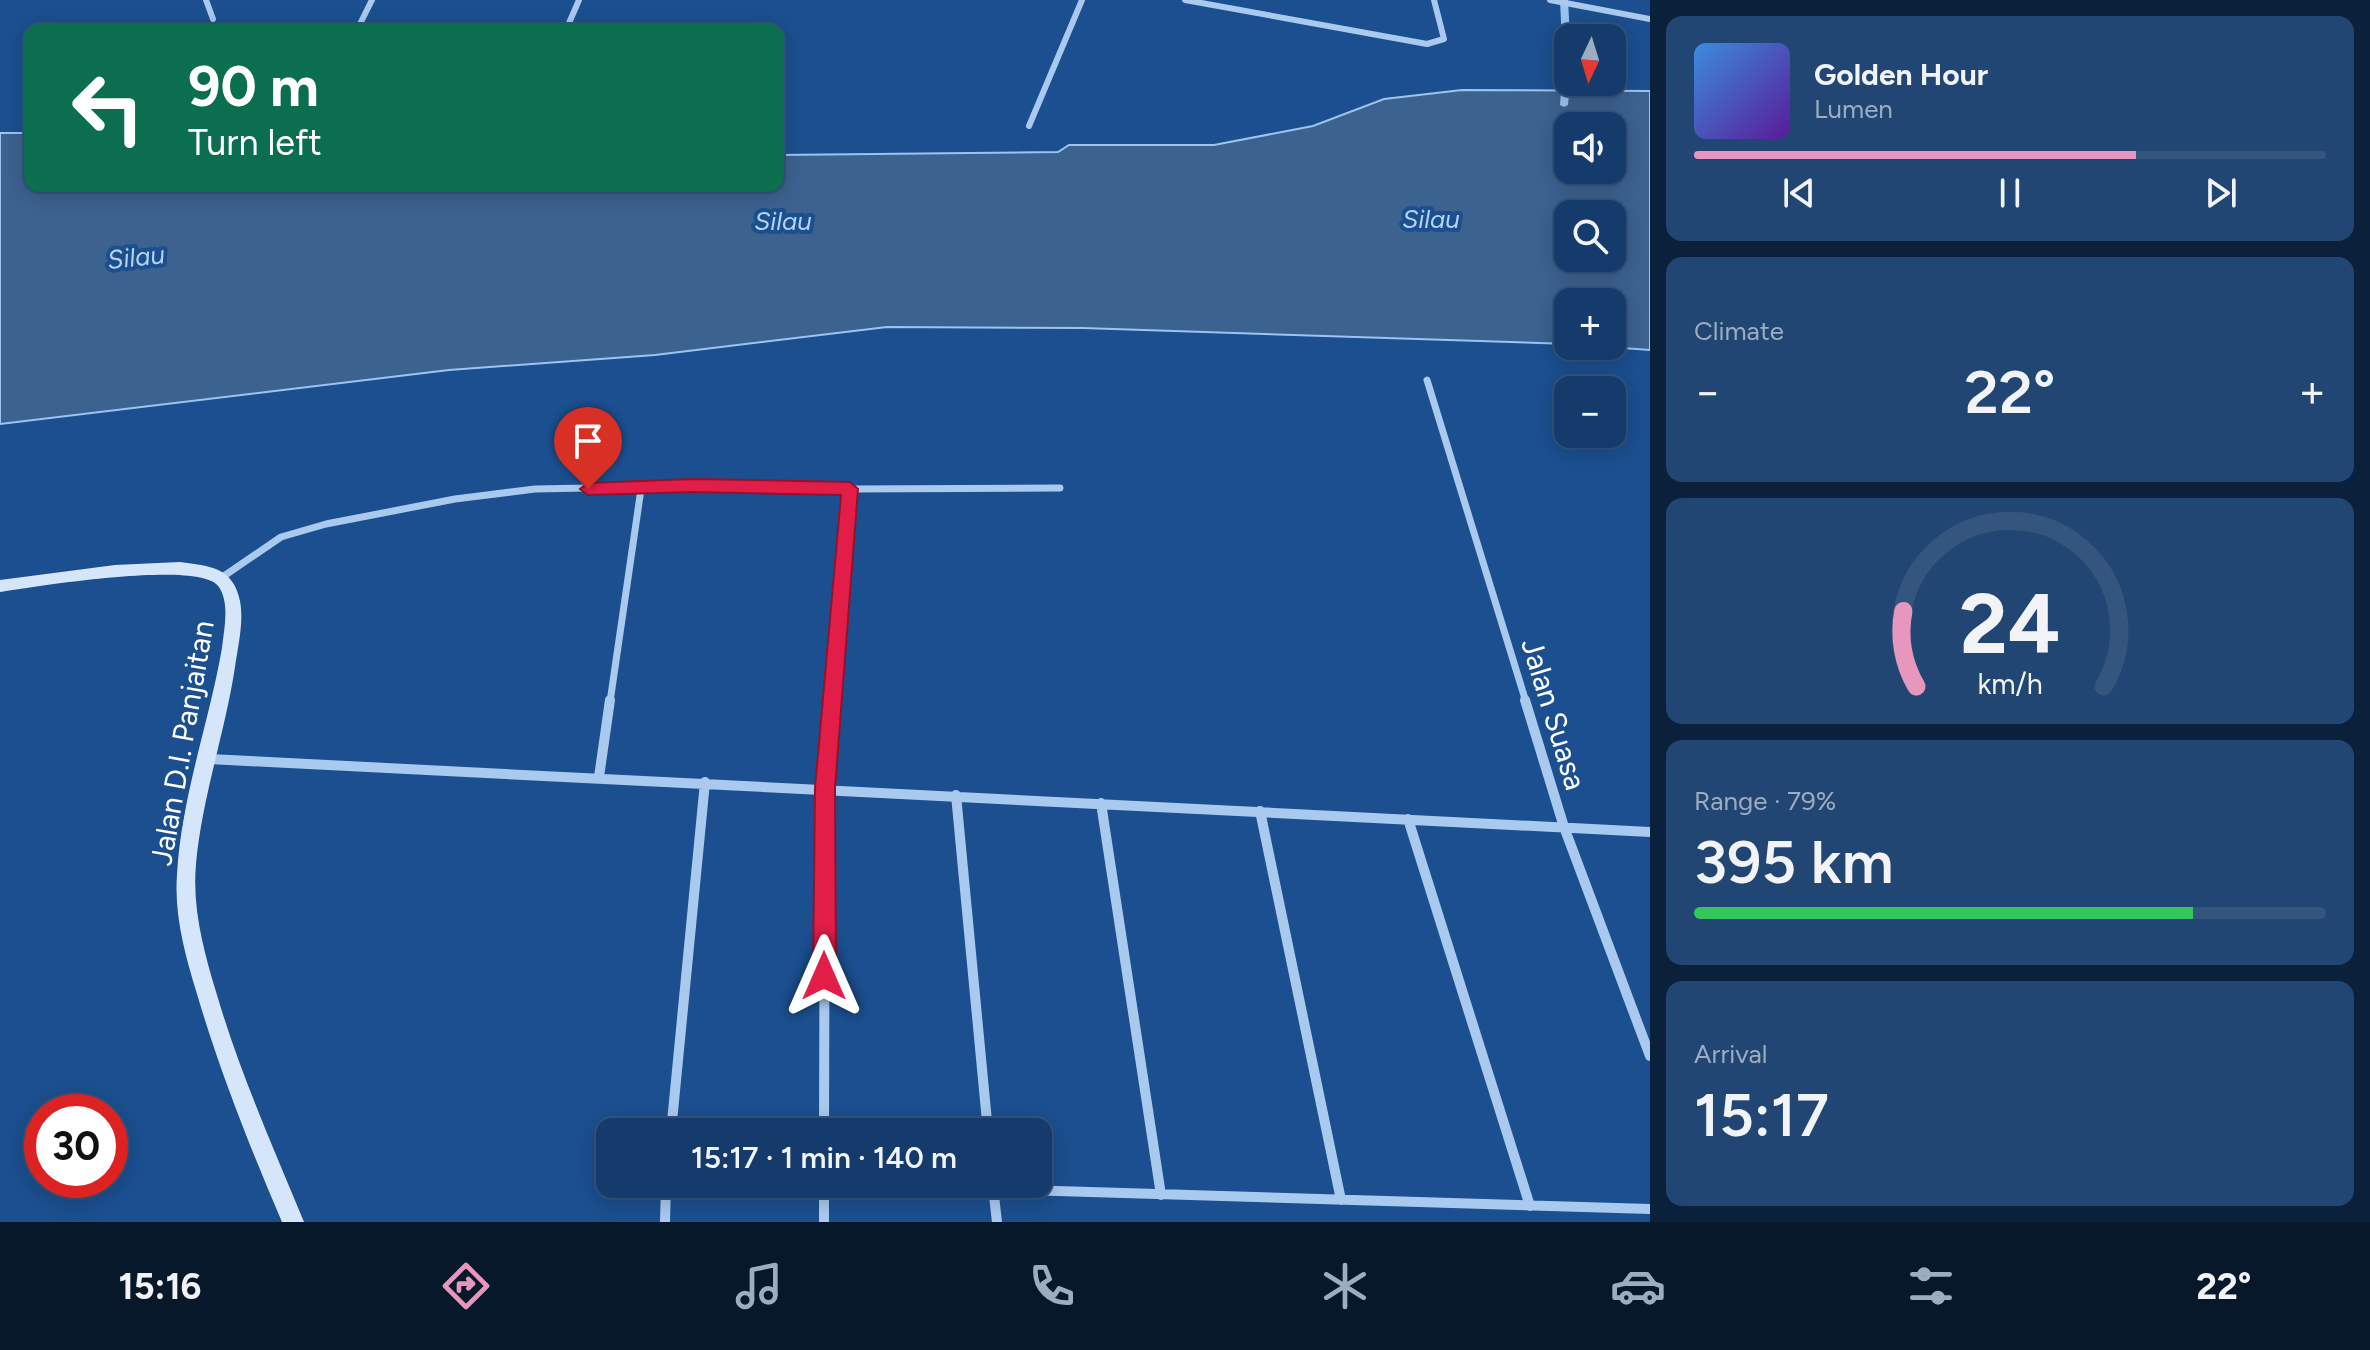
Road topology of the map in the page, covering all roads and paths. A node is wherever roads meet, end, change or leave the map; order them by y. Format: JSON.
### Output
{"nodes":[{"id":1,"x":206,"y":0,"type":"edge"},
{"id":2,"x":372,"y":0,"type":"edge"},
{"id":3,"x":579,"y":0,"type":"edge"},
{"id":4,"x":1082,"y":0,"type":"edge"},
{"id":5,"x":1185,"y":0,"type":"edge"},
{"id":6,"x":1434,"y":0,"type":"edge"},
{"id":7,"x":1550,"y":0,"type":"edge"},
{"id":8,"x":213,"y":19,"type":"dead end"},
{"id":9,"x":1650,"y":19,"type":"edge"},
{"id":10,"x":360,"y":24,"type":"edge"},
{"id":11,"x":569,"y":24,"type":"edge"},
{"id":12,"x":1029,"y":126,"type":"dead end"},
{"id":13,"x":1427,"y":380,"type":"dead end"},
{"id":14,"x":1060,"y":488,"type":"dead end"},
{"id":15,"x":641,"y":489,"type":"junction"},
{"id":16,"x":850,"y":489,"type":"junction"},
{"id":17,"x":221,"y":578,"type":"junction"},
{"id":18,"x":0,"y":586,"type":"edge"},
{"id":19,"x":209,"y":759,"type":"junction"},
{"id":20,"x":599,"y":777,"type":"junction"},
{"id":21,"x":705,"y":782,"type":"junction"},
{"id":22,"x":825,"y":788,"type":"junction"},
{"id":23,"x":956,"y":795,"type":"junction"},
{"id":24,"x":1101,"y":803,"type":"junction"},
{"id":25,"x":1260,"y":811,"type":"junction"},
{"id":26,"x":1408,"y":819,"type":"junction"},
{"id":27,"x":1564,"y":827,"type":"junction"},
{"id":28,"x":1650,"y":832,"type":"edge"},
{"id":29,"x":1650,"y":1056,"type":"edge"},
{"id":30,"x":672,"y":1118,"type":"edge"},
{"id":31,"x":824,"y":1118,"type":"edge"},
{"id":32,"x":987,"y":1118,"type":"edge"},
{"id":33,"x":1052,"y":1190,"type":"edge"},
{"id":34,"x":1161,"y":1195,"type":"junction"},
{"id":35,"x":666,"y":1198,"type":"edge"},
{"id":36,"x":824,"y":1198,"type":"edge"},
{"id":37,"x":994,"y":1198,"type":"edge"},
{"id":38,"x":1341,"y":1200,"type":"junction"},
{"id":39,"x":1530,"y":1206,"type":"junction"},
{"id":40,"x":1650,"y":1209,"type":"edge"},
{"id":41,"x":293,"y":1222,"type":"edge"},
{"id":42,"x":665,"y":1222,"type":"edge"},
{"id":43,"x":824,"y":1222,"type":"edge"},
{"id":44,"x":997,"y":1222,"type":"edge"}],
"edges":[{"from":1,"to":8,"type":"street"},
{"from":2,"to":10,"type":"street"},
{"from":3,"to":11,"type":"street"},
{"from":4,"to":12,"type":"street"},
{"from":5,"to":6,"type":"street"},
{"from":7,"to":9,"type":"street"},
{"from":13,"to":27,"type":"street","name":"Jalan Suasa"},
{"from":14,"to":16,"type":"street"},
{"from":15,"to":16,"type":"street"},
{"from":15,"to":17,"type":"street"},
{"from":15,"to":20,"type":"street"},
{"from":16,"to":22,"type":"street"},
{"from":17,"to":18,"type":"main road"},
{"from":17,"to":19,"type":"main road","name":"Jalan D.I. Panjaitan"},
{"from":19,"to":20,"type":"street"},
{"from":19,"to":41,"type":"main road","name":"Jalan D.I. Panjaitan"},
{"from":20,"to":21,"type":"street"},
{"from":21,"to":22,"type":"street"},
{"from":21,"to":30,"type":"street"},
{"from":22,"to":23,"type":"street"},
{"from":22,"to":31,"type":"street"},
{"from":23,"to":24,"type":"street"},
{"from":23,"to":32,"type":"street"},
{"from":24,"to":25,"type":"street"},
{"from":24,"to":34,"type":"street"},
{"from":25,"to":26,"type":"street"},
{"from":25,"to":38,"type":"street"},
{"from":26,"to":27,"type":"street"},
{"from":26,"to":39,"type":"street"},
{"from":27,"to":28,"type":"street"},
{"from":27,"to":29,"type":"street","name":"Jalan Suasa"},
{"from":33,"to":34,"type":"street"},
{"from":34,"to":38,"type":"street"},
{"from":35,"to":42,"type":"street"},
{"from":36,"to":43,"type":"street"},
{"from":37,"to":44,"type":"street"},
{"from":38,"to":39,"type":"street"},
{"from":39,"to":40,"type":"street"}]}
